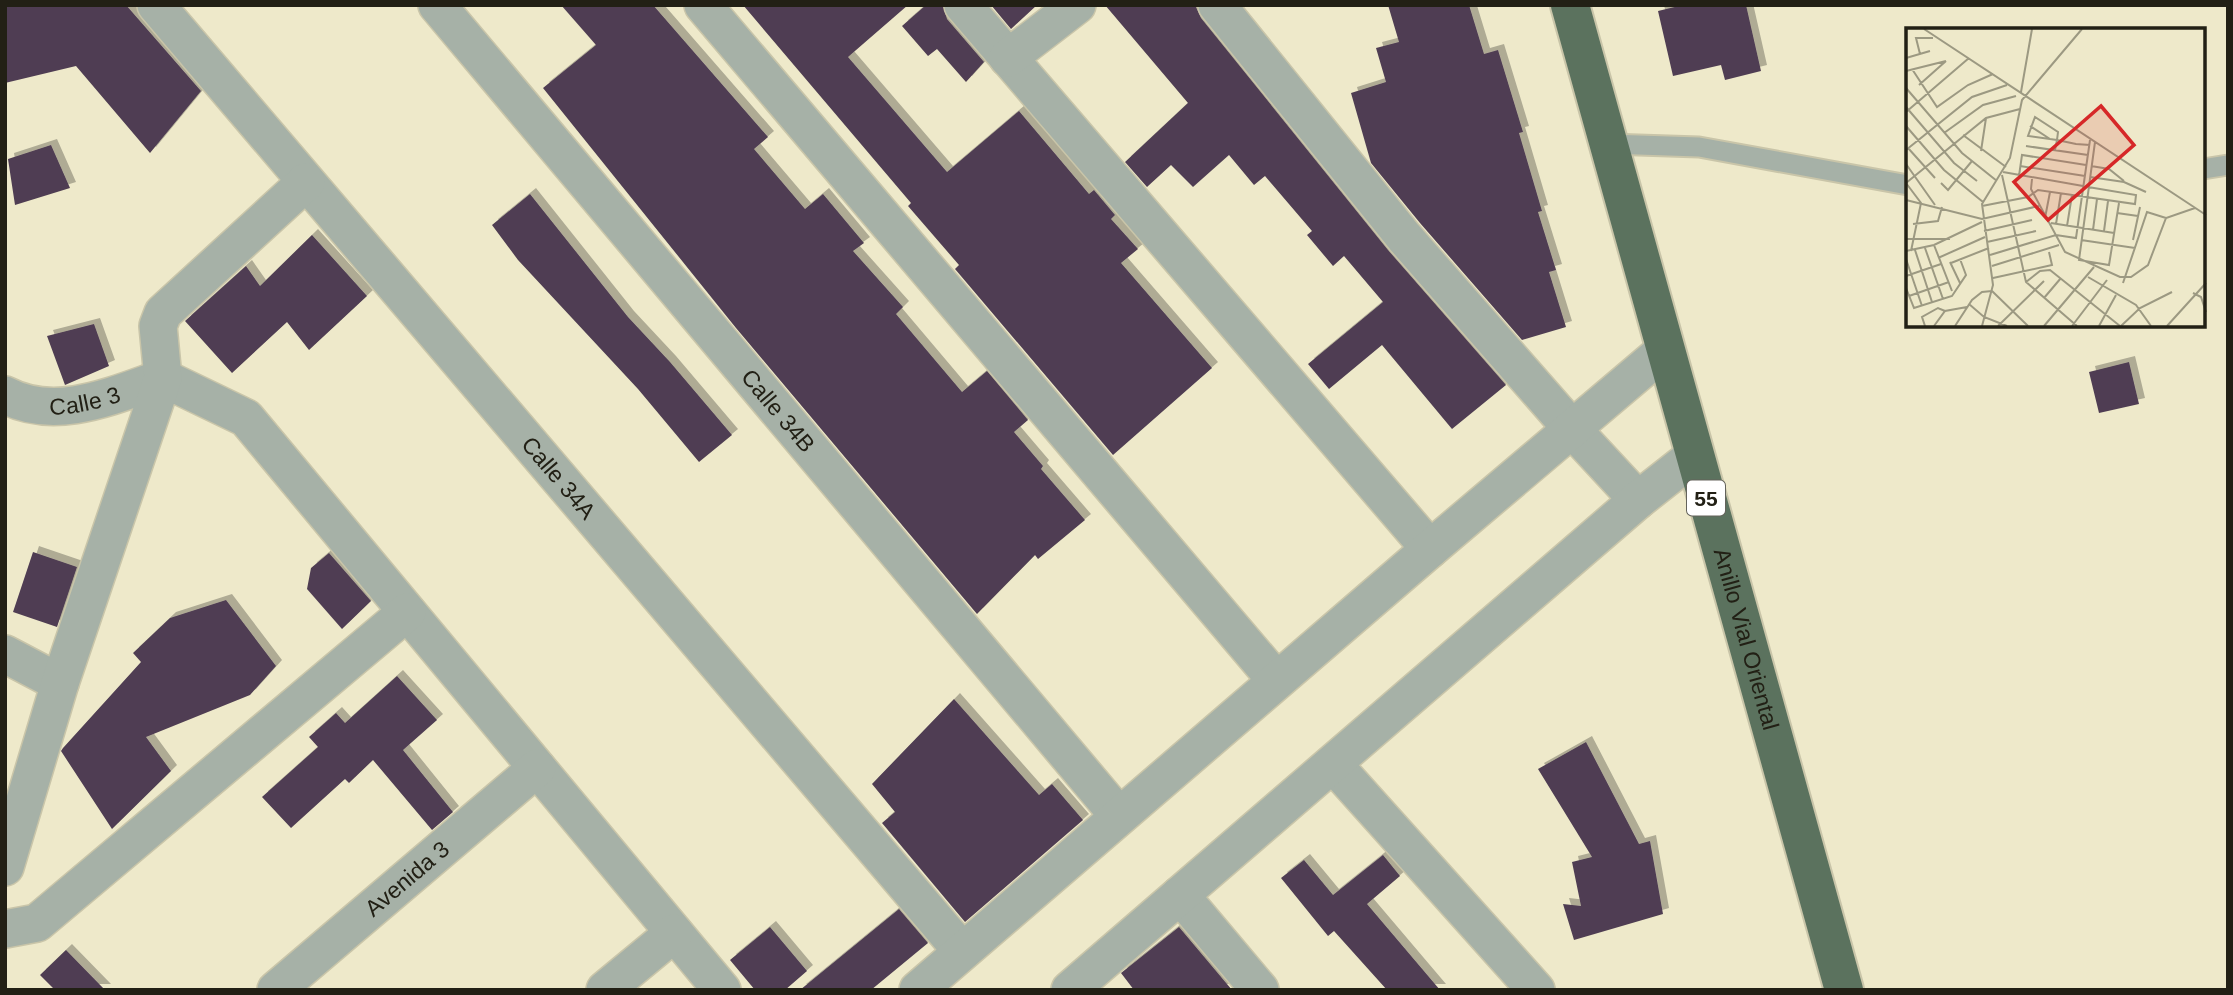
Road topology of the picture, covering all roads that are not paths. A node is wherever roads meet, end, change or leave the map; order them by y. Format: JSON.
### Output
{"nodes":[{"id":1,"x":156,"y":5,"type":"edge"},
{"id":2,"x":437,"y":5,"type":"edge"},
{"id":3,"x":703,"y":5,"type":"edge"},
{"id":4,"x":963,"y":5,"type":"edge"},
{"id":5,"x":1077,"y":5,"type":"edge"},
{"id":6,"x":1217,"y":5,"type":"edge"},
{"id":7,"x":1570,"y":5,"type":"edge"},
{"id":8,"x":1008,"y":58,"type":"junction"},
{"id":9,"x":1608,"y":144,"type":"junction"},
{"id":10,"x":2228,"y":164,"type":"edge"},
{"id":11,"x":2205,"y":169,"type":"edge"},
{"id":12,"x":306,"y":182,"type":"junction"},
{"id":13,"x":1906,"y":185,"type":"edge"},
{"id":14,"x":1665,"y":350,"type":"junction"},
{"id":15,"x":163,"y":378,"type":"junction"},
{"id":16,"x":5,"y":394,"type":"edge"},
{"id":17,"x":1573,"y":430,"type":"junction"},
{"id":18,"x":1694,"y":456,"type":"junction"},
{"id":19,"x":1638,"y":500,"type":"junction"},
{"id":20,"x":1430,"y":549,"type":"junction"},
{"id":21,"x":407,"y":612,"type":"junction"},
{"id":22,"x":5,"y":654,"type":"edge"},
{"id":23,"x":1276,"y":680,"type":"junction"},
{"id":24,"x":60,"y":684,"type":"junction"},
{"id":25,"x":1333,"y":764,"type":"junction"},
{"id":26,"x":537,"y":768,"type":"junction"},
{"id":27,"x":1119,"y":816,"type":"junction"},
{"id":28,"x":5,"y":867,"type":"edge"},
{"id":29,"x":1180,"y":895,"type":"junction"},
{"id":30,"x":5,"y":929,"type":"edge"},
{"id":31,"x":674,"y":933,"type":"junction"},
{"id":32,"x":962,"y":951,"type":"junction"},
{"id":33,"x":276,"y":990,"type":"edge"},
{"id":34,"x":605,"y":990,"type":"edge"},
{"id":35,"x":722,"y":990,"type":"edge"},
{"id":36,"x":918,"y":990,"type":"edge"},
{"id":37,"x":1070,"y":990,"type":"edge"},
{"id":38,"x":1260,"y":990,"type":"edge"},
{"id":39,"x":1536,"y":990,"type":"edge"},
{"id":40,"x":1844,"y":990,"type":"edge"}],
"edges":[{"from":1,"to":12,"type":"street","name":"Calle 34A"},
{"from":2,"to":27,"type":"street","name":"Calle 34B"},
{"from":3,"to":23,"type":"street"},
{"from":4,"to":8,"type":"street"},
{"from":5,"to":8,"type":"street"},
{"from":6,"to":17,"type":"street"},
{"from":7,"to":9,"type":"highway","name":"Anillo Vial Oriental","number":"55"},
{"from":8,"to":20,"type":"street"},
{"from":9,"to":13,"type":"lane"},
{"from":9,"to":14,"type":"highway","name":"Anillo Vial Oriental","number":"55"},
{"from":10,"to":11,"type":"lane"},
{"from":12,"to":15,"type":"street"},
{"from":12,"to":32,"type":"street","name":"Calle 34A"},
{"from":14,"to":17,"type":"street"},
{"from":14,"to":18,"type":"highway","name":"Anillo Vial Oriental","number":"55"},
{"from":15,"to":16,"type":"street","name":"Calle 3"},
{"from":15,"to":21,"type":"street"},
{"from":15,"to":24,"type":"street"},
{"from":17,"to":19,"type":"street"},
{"from":17,"to":20,"type":"street"},
{"from":18,"to":19,"type":"street"},
{"from":18,"to":40,"type":"highway","name":"Anillo Vial Oriental","number":"55"},
{"from":19,"to":25,"type":"street"},
{"from":20,"to":23,"type":"street"},
{"from":21,"to":26,"type":"street"},
{"from":21,"to":30,"type":"street"},
{"from":22,"to":24,"type":"street"},
{"from":23,"to":27,"type":"street"},
{"from":24,"to":28,"type":"street"},
{"from":25,"to":29,"type":"street"},
{"from":25,"to":39,"type":"street"},
{"from":26,"to":31,"type":"street"},
{"from":26,"to":33,"type":"street","name":"Avenida 3"},
{"from":27,"to":32,"type":"street"},
{"from":29,"to":37,"type":"street"},
{"from":29,"to":38,"type":"street"},
{"from":31,"to":34,"type":"street"},
{"from":31,"to":35,"type":"street"},
{"from":32,"to":36,"type":"street"}]}
